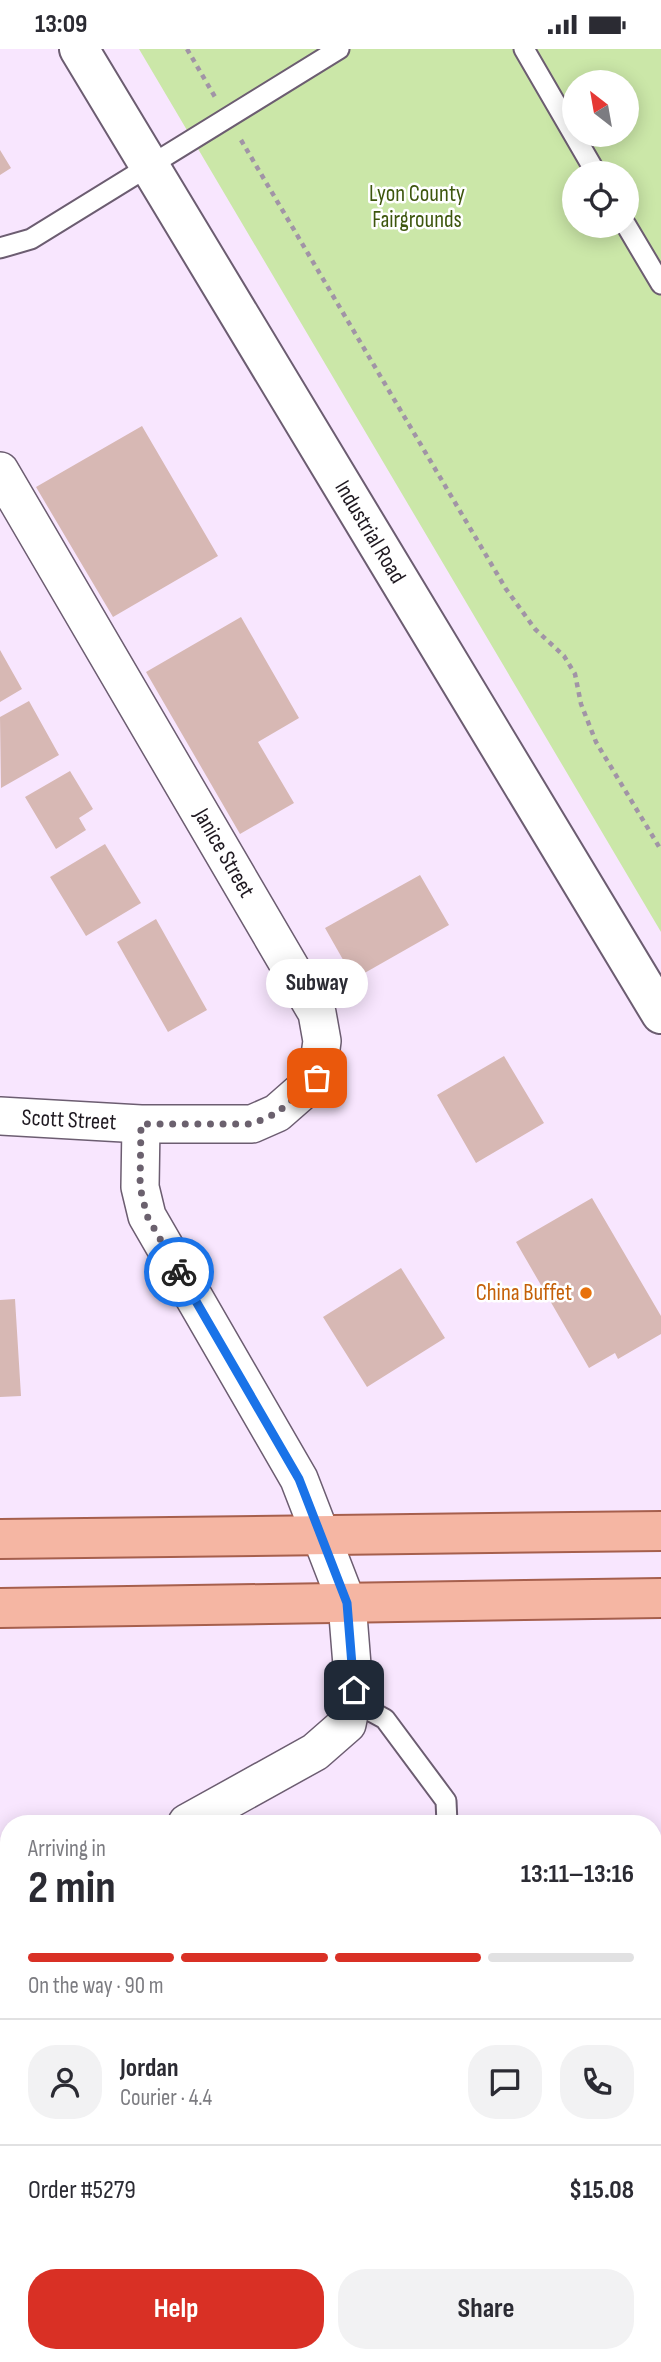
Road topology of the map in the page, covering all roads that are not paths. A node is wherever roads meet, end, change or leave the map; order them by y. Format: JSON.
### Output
{"nodes":[{"id":1,"x":79,"y":49,"type":"edge"},
{"id":2,"x":339,"y":49,"type":"edge"},
{"id":3,"x":524,"y":49,"type":"edge"},
{"id":4,"x":589,"y":161,"type":"edge"},
{"id":5,"x":149,"y":167,"type":"junction"},
{"id":6,"x":634,"y":238,"type":"edge"},
{"id":7,"x":0,"y":248,"type":"edge"},
{"id":8,"x":661,"y":284,"type":"edge"},
{"id":9,"x":0,"y":471,"type":"edge"},
{"id":10,"x":661,"y":1014,"type":"edge"},
{"id":11,"x":0,"y":1116,"type":"edge"},
{"id":12,"x":141,"y":1124,"type":"junction"},
{"id":13,"x":661,"y":1531,"type":"edge"},
{"id":14,"x":321,"y":1536,"type":"junction"},
{"id":15,"x":0,"y":1539,"type":"edge"},
{"id":16,"x":661,"y":1598,"type":"edge"},
{"id":17,"x":347,"y":1603,"type":"junction"},
{"id":18,"x":0,"y":1608,"type":"edge"},
{"id":19,"x":352,"y":1701,"type":"junction"},
{"id":20,"x":214,"y":1815,"type":"edge"},
{"id":21,"x":447,"y":1815,"type":"edge"}],
"edges":[{"from":1,"to":5,"type":"main road","name":"Industrial Road"},
{"from":2,"to":5,"type":"lane"},
{"from":3,"to":4,"type":"lane"},
{"from":5,"to":7,"type":"lane"},
{"from":5,"to":10,"type":"main road","name":"Industrial Road"},
{"from":6,"to":8,"type":"lane"},
{"from":9,"to":12,"type":"street","name":"Janice Street"},
{"from":11,"to":12,"type":"street","name":"Scott Street"},
{"from":12,"to":14,"type":"street","name":"Scott Street"},
{"from":13,"to":14,"type":"main road"},
{"from":14,"to":15,"type":"main road"},
{"from":14,"to":17,"type":"street","name":"Scott Street"},
{"from":16,"to":17,"type":"main road"},
{"from":17,"to":18,"type":"main road"},
{"from":17,"to":19,"type":"street","name":"Scott Street"},
{"from":19,"to":20,"type":"street"},
{"from":19,"to":21,"type":"lane"}]}
